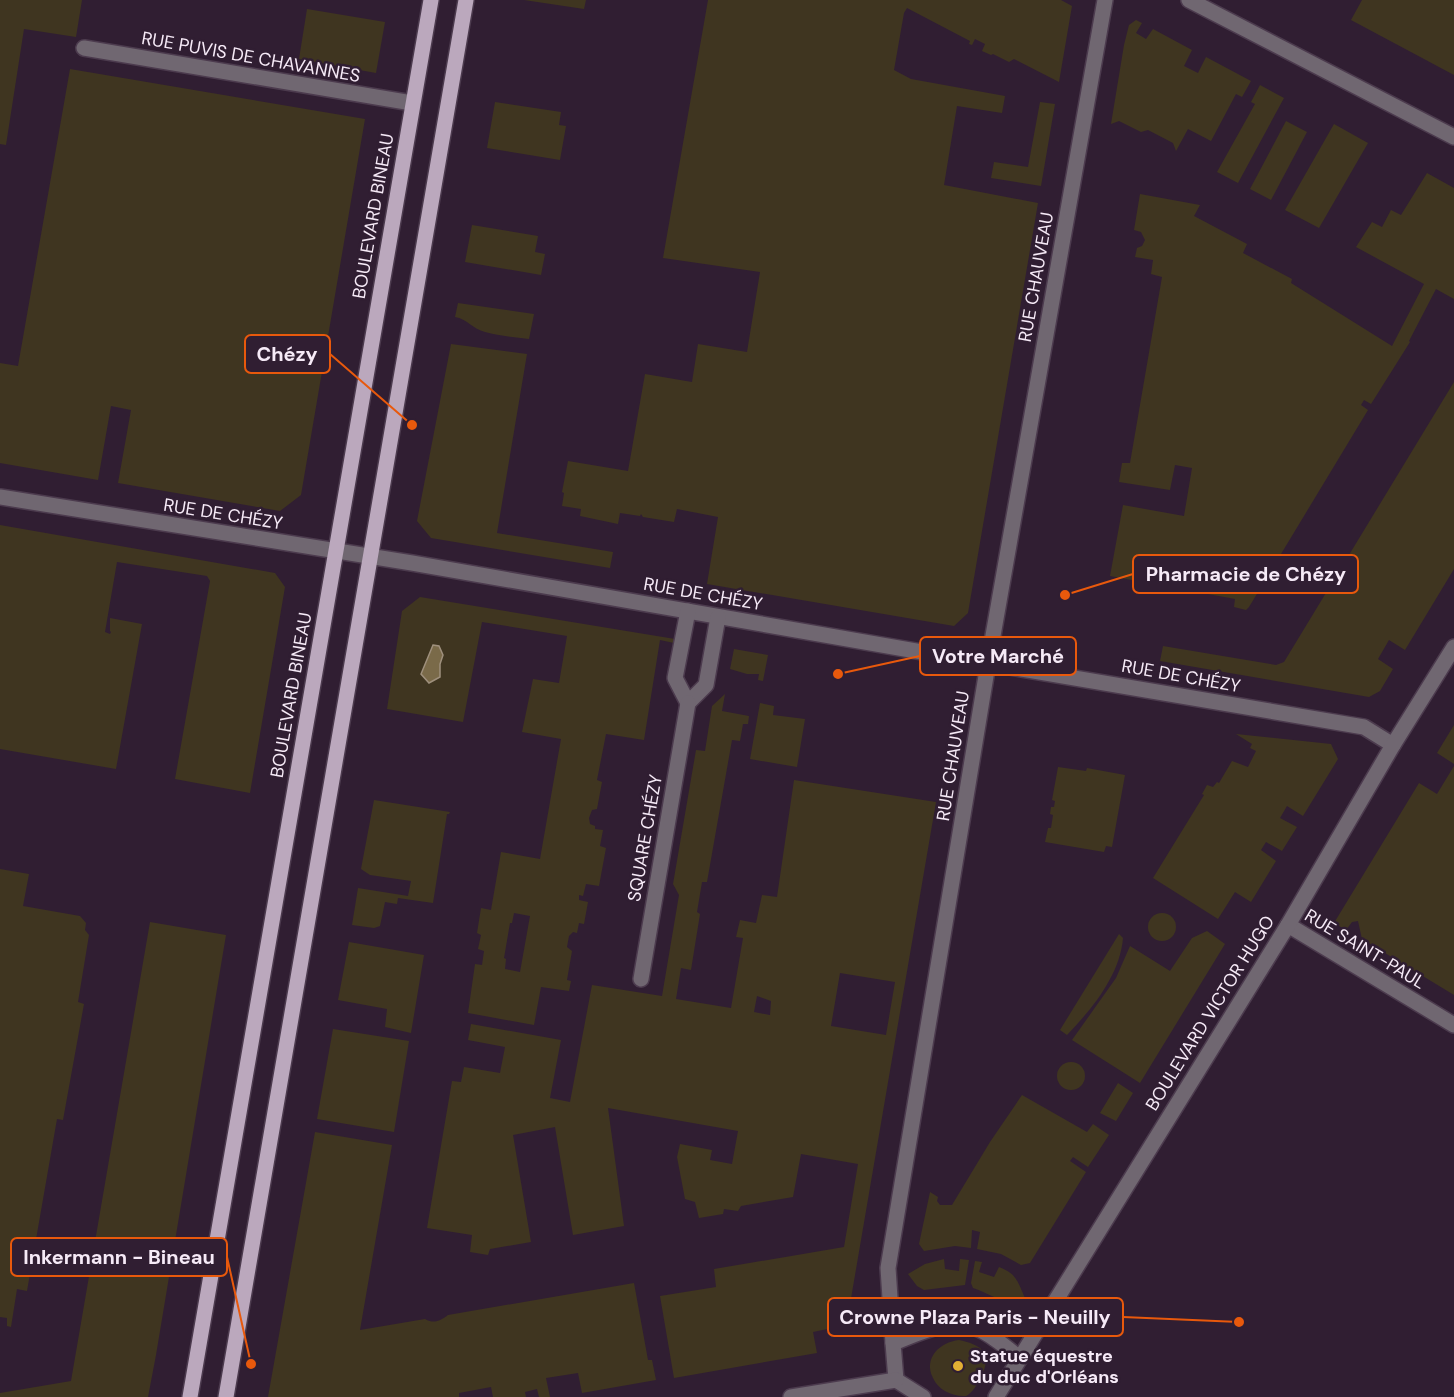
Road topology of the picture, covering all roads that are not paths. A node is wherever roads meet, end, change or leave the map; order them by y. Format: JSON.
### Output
{"nodes":[{"id":1,"x":431,"y":0,"type":"edge"},
{"id":2,"x":466,"y":0,"type":"edge"},
{"id":3,"x":1105,"y":0,"type":"edge"},
{"id":4,"x":1189,"y":0,"type":"edge"},
{"id":5,"x":84,"y":48,"type":"dead end"},
{"id":6,"x":412,"y":103,"type":"junction"},
{"id":7,"x":1454,"y":137,"type":"edge"},
{"id":8,"x":0,"y":497,"type":"edge"},
{"id":9,"x":336,"y":551,"type":"junction"},
{"id":10,"x":372,"y":556,"type":"junction"},
{"id":11,"x":688,"y":611,"type":"junction"},
{"id":12,"x":718,"y":617,"type":"junction"},
{"id":13,"x":1454,"y":647,"type":"edge"},
{"id":14,"x":988,"y":664,"type":"junction"},
{"id":15,"x":687,"y":703,"type":"junction"},
{"id":16,"x":1393,"y":746,"type":"junction"},
{"id":17,"x":1288,"y":925,"type":"junction"},
{"id":18,"x":641,"y":979,"type":"dead end"},
{"id":19,"x":1454,"y":1025,"type":"edge"},
{"id":20,"x":893,"y":1343,"type":"junction"},
{"id":21,"x":1020,"y":1358,"type":"junction"},
{"id":22,"x":896,"y":1380,"type":"junction"},
{"id":23,"x":998,"y":1396,"type":"edge"},
{"id":24,"x":190,"y":1397,"type":"edge"},
{"id":25,"x":226,"y":1397,"type":"edge"},
{"id":26,"x":791,"y":1397,"type":"edge"},
{"id":27,"x":923,"y":1397,"type":"edge"}],
"edges":[{"from":1,"to":6,"type":"main road","name":"BOULEVARD BINEAU"},
{"from":2,"to":10,"type":"main road"},
{"from":3,"to":14,"type":"street","name":"RUE CHAUVEAU"},
{"from":4,"to":7,"type":"street"},
{"from":5,"to":6,"type":"street","name":"RUE PUVIS DE CHAVANNES"},
{"from":6,"to":9,"type":"main road","name":"BOULEVARD BINEAU"},
{"from":8,"to":9,"type":"street","name":"RUE DE CHÉZY"},
{"from":9,"to":10,"type":"street","name":"RUE DE CHÉZY"},
{"from":9,"to":24,"type":"main road","name":"BOULEVARD BINEAU"},
{"from":10,"to":11,"type":"street","name":"RUE DE CHÉZY"},
{"from":10,"to":25,"type":"main road"},
{"from":11,"to":12,"type":"street","name":"RUE DE CHÉZY"},
{"from":11,"to":15,"type":"street"},
{"from":12,"to":14,"type":"street","name":"RUE DE CHÉZY"},
{"from":12,"to":15,"type":"street"},
{"from":13,"to":16,"type":"street","name":"BOULEVARD VICTOR HUGO"},
{"from":14,"to":16,"type":"street","name":"RUE DE CHÉZY"},
{"from":14,"to":20,"type":"street","name":"RUE CHAUVEAU"},
{"from":15,"to":18,"type":"street","name":"SQUARE CHÉZY"},
{"from":16,"to":17,"type":"street","name":"BOULEVARD VICTOR HUGO"},
{"from":17,"to":19,"type":"street","name":"RUE SAINT-PAUL"},
{"from":17,"to":21,"type":"street","name":"BOULEVARD VICTOR HUGO"},
{"from":20,"to":21,"type":"street"},
{"from":20,"to":22,"type":"street","name":"RUE CHAUVEAU"},
{"from":21,"to":23,"type":"street","name":"BOULEVARD VICTOR HUGO"},
{"from":22,"to":26,"type":"street"},
{"from":22,"to":27,"type":"street"}]}
